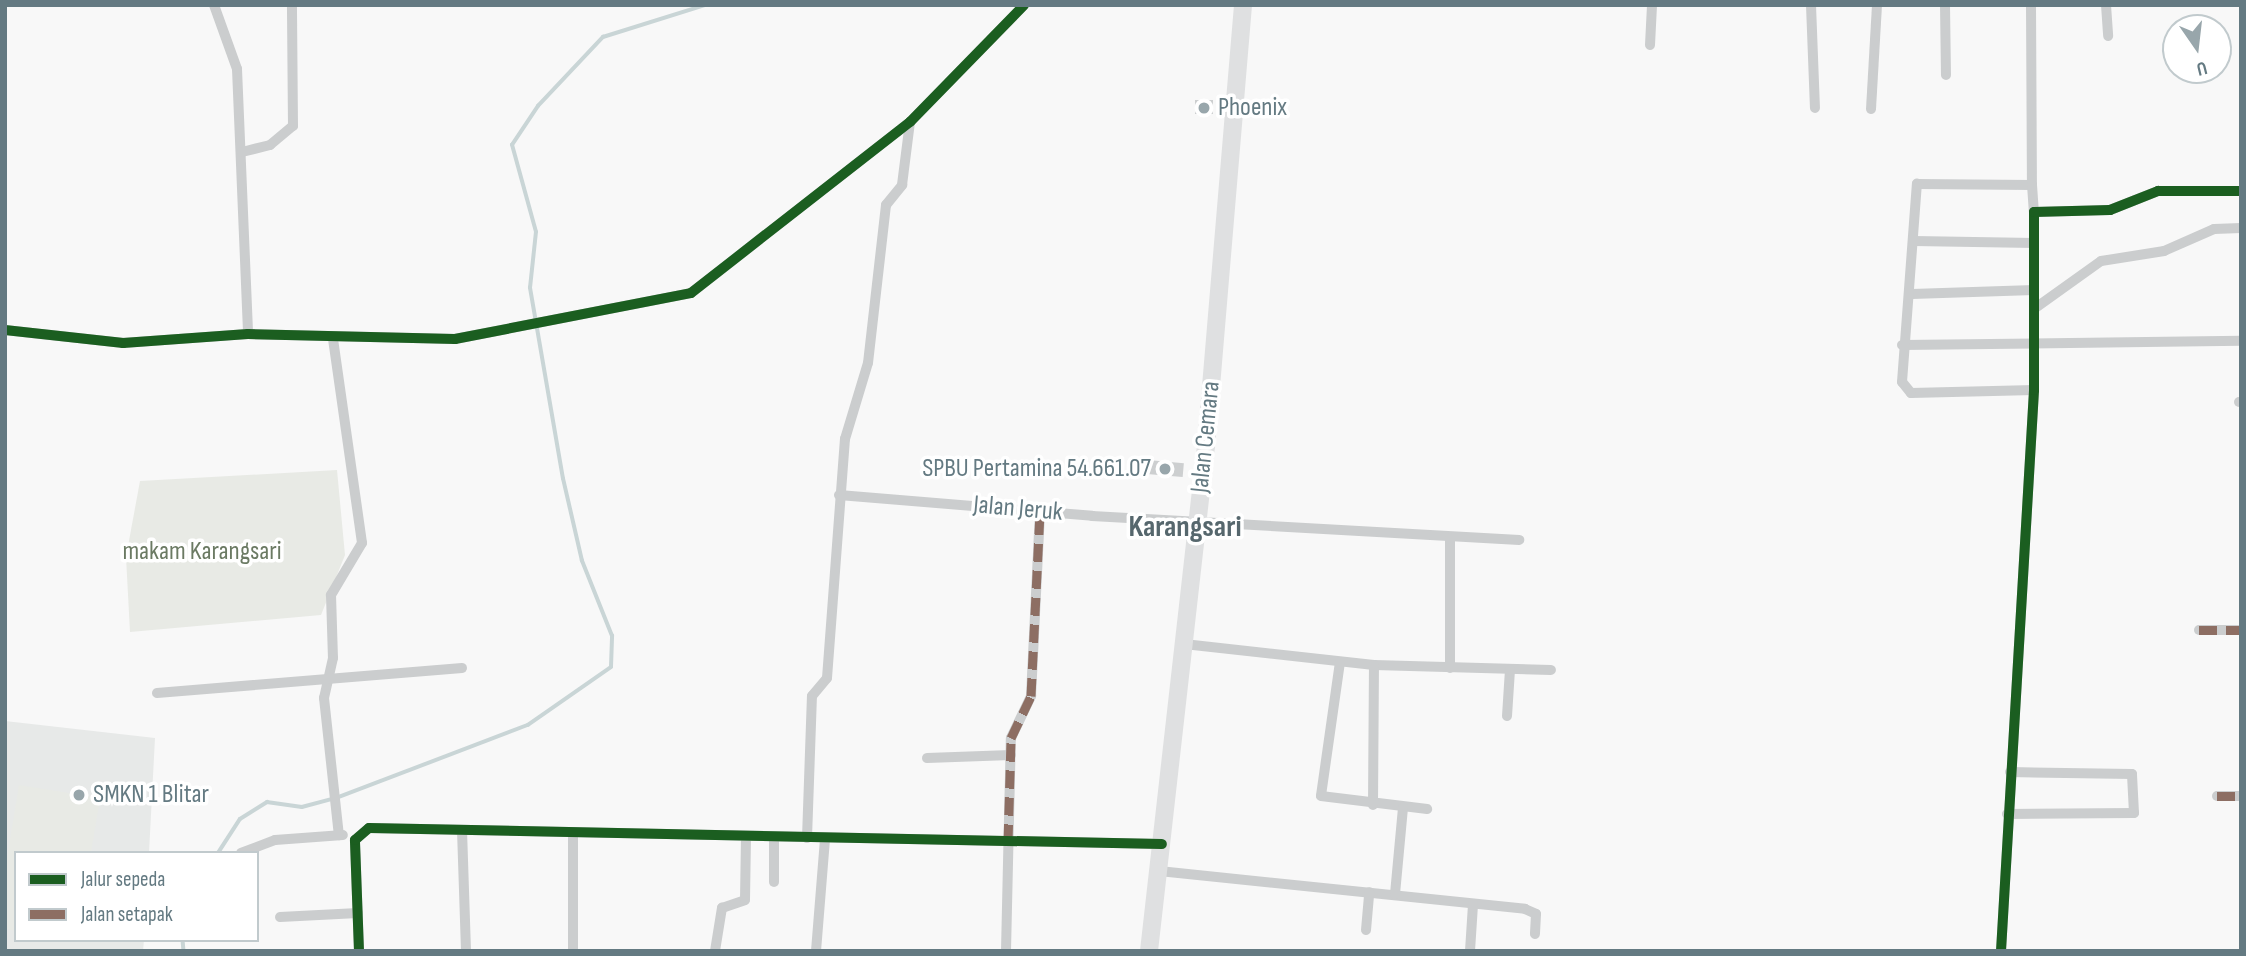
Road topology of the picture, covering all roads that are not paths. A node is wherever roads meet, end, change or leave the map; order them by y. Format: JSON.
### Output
{"nodes":[{"id":1,"x":214,"y":5,"type":"edge"},
{"id":2,"x":292,"y":5,"type":"edge"},
{"id":3,"x":1024,"y":5,"type":"edge"},
{"id":4,"x":1243,"y":5,"type":"edge"},
{"id":5,"x":1652,"y":5,"type":"edge"},
{"id":6,"x":1811,"y":5,"type":"edge"},
{"id":7,"x":1877,"y":5,"type":"edge"},
{"id":8,"x":1945,"y":5,"type":"edge"},
{"id":9,"x":2031,"y":5,"type":"edge"},
{"id":10,"x":2106,"y":5,"type":"edge"},
{"id":11,"x":2108,"y":36,"type":"dead end"},
{"id":12,"x":1650,"y":45,"type":"dead end"},
{"id":13,"x":1946,"y":75,"type":"dead end"},
{"id":14,"x":1815,"y":108,"type":"dead end"},
{"id":15,"x":1871,"y":109,"type":"dead end"},
{"id":16,"x":910,"y":122,"type":"junction"},
{"id":17,"x":242,"y":150,"type":"junction"},
{"id":18,"x":2032,"y":185,"type":"junction"},
{"id":19,"x":2241,"y":191,"type":"edge"},
{"id":20,"x":2034,"y":212,"type":"junction"},
{"id":21,"x":2241,"y":228,"type":"edge"},
{"id":22,"x":1914,"y":241,"type":"junction"},
{"id":23,"x":2034,"y":243,"type":"junction"},
{"id":24,"x":2034,"y":290,"type":"junction"},
{"id":25,"x":1912,"y":294,"type":"junction"},
{"id":26,"x":2034,"y":309,"type":"junction"},
{"id":27,"x":5,"y":330,"type":"edge"},
{"id":28,"x":248,"y":334,"type":"junction"},
{"id":29,"x":332,"y":339,"type":"junction"},
{"id":30,"x":2241,"y":341,"type":"edge"},
{"id":31,"x":2034,"y":342,"type":"junction"},
{"id":32,"x":1902,"y":345,"type":"junction"},
{"id":33,"x":2034,"y":390,"type":"junction"},
{"id":34,"x":839,"y":495,"type":"junction"},
{"id":35,"x":1040,"y":512,"type":"junction"},
{"id":36,"x":1198,"y":520,"type":"junction"},
{"id":37,"x":1450,"y":538,"type":"junction"},
{"id":38,"x":1519,"y":540,"type":"dead end"},
{"id":39,"x":2241,"y":629,"type":"edge"},
{"id":40,"x":2199,"y":630,"type":"dead end"},
{"id":41,"x":1184,"y":643,"type":"junction"},
{"id":42,"x":1340,"y":662,"type":"junction"},
{"id":43,"x":1374,"y":665,"type":"junction"},
{"id":44,"x":463,"y":668,"type":"dead end"},
{"id":45,"x":1450,"y":668,"type":"junction"},
{"id":46,"x":1510,"y":670,"type":"junction"},
{"id":47,"x":1551,"y":670,"type":"dead end"},
{"id":48,"x":328,"y":678,"type":"junction"},
{"id":49,"x":157,"y":693,"type":"dead end"},
{"id":50,"x":1507,"y":716,"type":"dead end"},
{"id":51,"x":1011,"y":755,"type":"junction"},
{"id":52,"x":927,"y":758,"type":"dead end"},
{"id":53,"x":2010,"y":772,"type":"junction"},
{"id":54,"x":2217,"y":796,"type":"dead end"},
{"id":55,"x":2241,"y":796,"type":"edge"},
{"id":56,"x":1373,"y":805,"type":"junction"},
{"id":57,"x":1403,"y":807,"type":"junction"},
{"id":58,"x":1427,"y":809,"type":"dead end"},
{"id":59,"x":2007,"y":814,"type":"junction"},
{"id":60,"x":462,"y":830,"type":"junction"},
{"id":61,"x":573,"y":832,"type":"junction"},
{"id":62,"x":357,"y":834,"type":"junction"},
{"id":63,"x":339,"y":835,"type":"junction"},
{"id":64,"x":743,"y":836,"type":"junction"},
{"id":65,"x":774,"y":837,"type":"junction"},
{"id":66,"x":807,"y":838,"type":"junction"},
{"id":67,"x":825,"y":839,"type":"junction"},
{"id":68,"x":1008,"y":842,"type":"junction"},
{"id":69,"x":1162,"y":844,"type":"junction"},
{"id":70,"x":246,"y":851,"type":"edge"},
{"id":71,"x":1159,"y":871,"type":"junction"},
{"id":72,"x":774,"y":882,"type":"dead end"},
{"id":73,"x":1369,"y":892,"type":"junction"},
{"id":74,"x":1395,"y":894,"type":"junction"},
{"id":75,"x":1473,"y":904,"type":"junction"},
{"id":76,"x":358,"y":913,"type":"junction"},
{"id":77,"x":280,"y":917,"type":"dead end"},
{"id":78,"x":1366,"y":930,"type":"dead end"},
{"id":79,"x":1535,"y":934,"type":"dead end"},
{"id":80,"x":359,"y":951,"type":"edge"},
{"id":81,"x":466,"y":951,"type":"edge"},
{"id":82,"x":573,"y":951,"type":"edge"},
{"id":83,"x":715,"y":951,"type":"edge"},
{"id":84,"x":816,"y":951,"type":"edge"},
{"id":85,"x":1006,"y":951,"type":"edge"},
{"id":86,"x":1149,"y":951,"type":"edge"},
{"id":87,"x":1470,"y":951,"type":"edge"},
{"id":88,"x":2001,"y":951,"type":"edge"}],
"edges":[{"from":1,"to":17,"type":"street"},
{"from":2,"to":17,"type":"street"},
{"from":3,"to":16,"type":"street"},
{"from":4,"to":36,"type":"main road","name":"Jalan Cemara"},
{"from":5,"to":12,"type":"street"},
{"from":6,"to":14,"type":"street"},
{"from":7,"to":15,"type":"street"},
{"from":8,"to":13,"type":"street"},
{"from":9,"to":18,"type":"street"},
{"from":10,"to":11,"type":"street"},
{"from":16,"to":29,"type":"street"},
{"from":16,"to":34,"type":"street"},
{"from":17,"to":28,"type":"street"},
{"from":18,"to":20,"type":"street"},
{"from":18,"to":22,"type":"street"},
{"from":19,"to":20,"type":"street"},
{"from":20,"to":23,"type":"street"},
{"from":21,"to":26,"type":"street"},
{"from":22,"to":23,"type":"street"},
{"from":22,"to":25,"type":"street"},
{"from":23,"to":24,"type":"street"},
{"from":24,"to":25,"type":"street"},
{"from":24,"to":26,"type":"street"},
{"from":25,"to":32,"type":"street"},
{"from":26,"to":31,"type":"street"},
{"from":27,"to":28,"type":"street"},
{"from":28,"to":29,"type":"street"},
{"from":29,"to":48,"type":"street"},
{"from":30,"to":31,"type":"street"},
{"from":31,"to":32,"type":"street"},
{"from":31,"to":33,"type":"street"},
{"from":32,"to":33,"type":"street"},
{"from":33,"to":53,"type":"street"},
{"from":34,"to":35,"type":"street","name":"Jalan Jeruk"},
{"from":34,"to":66,"type":"street"},
{"from":35,"to":36,"type":"street","name":"Jalan Jeruk"},
{"from":35,"to":51,"type":"street"},
{"from":36,"to":37,"type":"street","name":"Jalan Jeruk"},
{"from":36,"to":41,"type":"main road","name":"Jalan Cemara"},
{"from":37,"to":38,"type":"street","name":"Jalan Jeruk"},
{"from":37,"to":45,"type":"street"},
{"from":39,"to":40,"type":"street"},
{"from":41,"to":42,"type":"street"},
{"from":41,"to":69,"type":"main road","name":"Jalan Cemara"},
{"from":42,"to":43,"type":"street"},
{"from":42,"to":56,"type":"street"},
{"from":43,"to":45,"type":"street"},
{"from":43,"to":56,"type":"street"},
{"from":44,"to":48,"type":"street"},
{"from":45,"to":46,"type":"street"},
{"from":46,"to":47,"type":"street"},
{"from":46,"to":50,"type":"street"},
{"from":48,"to":49,"type":"street"},
{"from":48,"to":63,"type":"street"},
{"from":51,"to":52,"type":"street"},
{"from":51,"to":68,"type":"street"},
{"from":53,"to":59,"type":"street"},
{"from":53,"to":59,"type":"street"},
{"from":54,"to":55,"type":"street"},
{"from":56,"to":57,"type":"street"},
{"from":57,"to":58,"type":"street"},
{"from":57,"to":74,"type":"street"},
{"from":59,"to":88,"type":"street"},
{"from":60,"to":61,"type":"street"},
{"from":60,"to":62,"type":"street"},
{"from":60,"to":81,"type":"street"},
{"from":61,"to":64,"type":"street"},
{"from":61,"to":82,"type":"street"},
{"from":62,"to":63,"type":"street"},
{"from":62,"to":76,"type":"street"},
{"from":63,"to":70,"type":"street"},
{"from":64,"to":65,"type":"street"},
{"from":64,"to":83,"type":"street"},
{"from":65,"to":66,"type":"street"},
{"from":65,"to":72,"type":"street"},
{"from":66,"to":67,"type":"street"},
{"from":67,"to":68,"type":"street"},
{"from":67,"to":84,"type":"street"},
{"from":68,"to":69,"type":"street"},
{"from":68,"to":85,"type":"street"},
{"from":69,"to":71,"type":"main road","name":"Jalan Cemara"},
{"from":71,"to":73,"type":"street"},
{"from":71,"to":86,"type":"main road","name":"Jalan Cemara"},
{"from":73,"to":74,"type":"street"},
{"from":73,"to":78,"type":"street"},
{"from":74,"to":75,"type":"street"},
{"from":75,"to":79,"type":"street"},
{"from":75,"to":87,"type":"street"},
{"from":76,"to":77,"type":"street"},
{"from":76,"to":80,"type":"street"}]}
